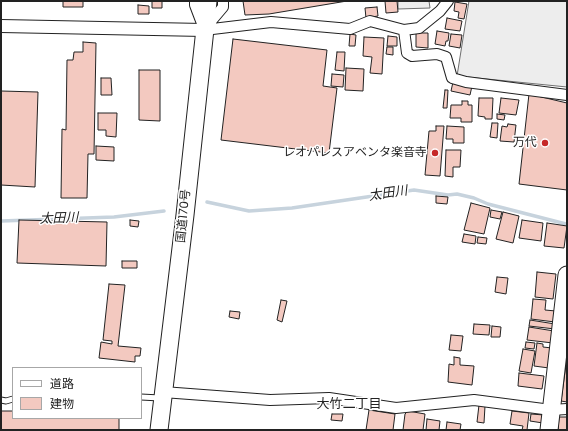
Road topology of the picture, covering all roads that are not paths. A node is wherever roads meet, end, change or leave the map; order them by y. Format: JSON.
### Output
{"nodes":[{"id":1,"x":195,"y":1,"type":"edge"},
{"id":2,"x":208,"y":1,"type":"edge"},
{"id":3,"x":223,"y":1,"type":"edge"},
{"id":4,"x":448,"y":1,"type":"edge"},
{"id":5,"x":1,"y":26,"type":"edge"},
{"id":6,"x":204,"y":30,"type":"junction"},
{"id":7,"x":404,"y":30,"type":"junction"},
{"id":8,"x":567,"y":95,"type":"edge"},
{"id":9,"x":567,"y":275,"type":"edge"},
{"id":10,"x":163,"y":395,"type":"junction"},
{"id":11,"x":142,"y":397,"type":"edge"},
{"id":12,"x":12,"y":399,"type":"edge"},
{"id":13,"x":1,"y":400,"type":"edge"},
{"id":14,"x":559,"y":409,"type":"edge"},
{"id":15,"x":159,"y":430,"type":"edge"},
{"id":16,"x":548,"y":430,"type":"edge"}],
"edges":[{"from":1,"to":6,"type":"street"},
{"from":2,"to":6,"type":"highway","name":"国道170号"},
{"from":3,"to":6,"type":"street"},
{"from":4,"to":7,"type":"street"},
{"from":5,"to":6,"type":"street"},
{"from":6,"to":7,"type":"street"},
{"from":6,"to":10,"type":"highway","name":"国道170号"},
{"from":7,"to":8,"type":"street"},
{"from":9,"to":14,"type":"highway"},
{"from":10,"to":11,"type":"lane"},
{"from":10,"to":14,"type":"street"},
{"from":10,"to":15,"type":"highway","name":"国道170号"},
{"from":12,"to":13,"type":"lane"},
{"from":14,"to":16,"type":"highway"}]}
